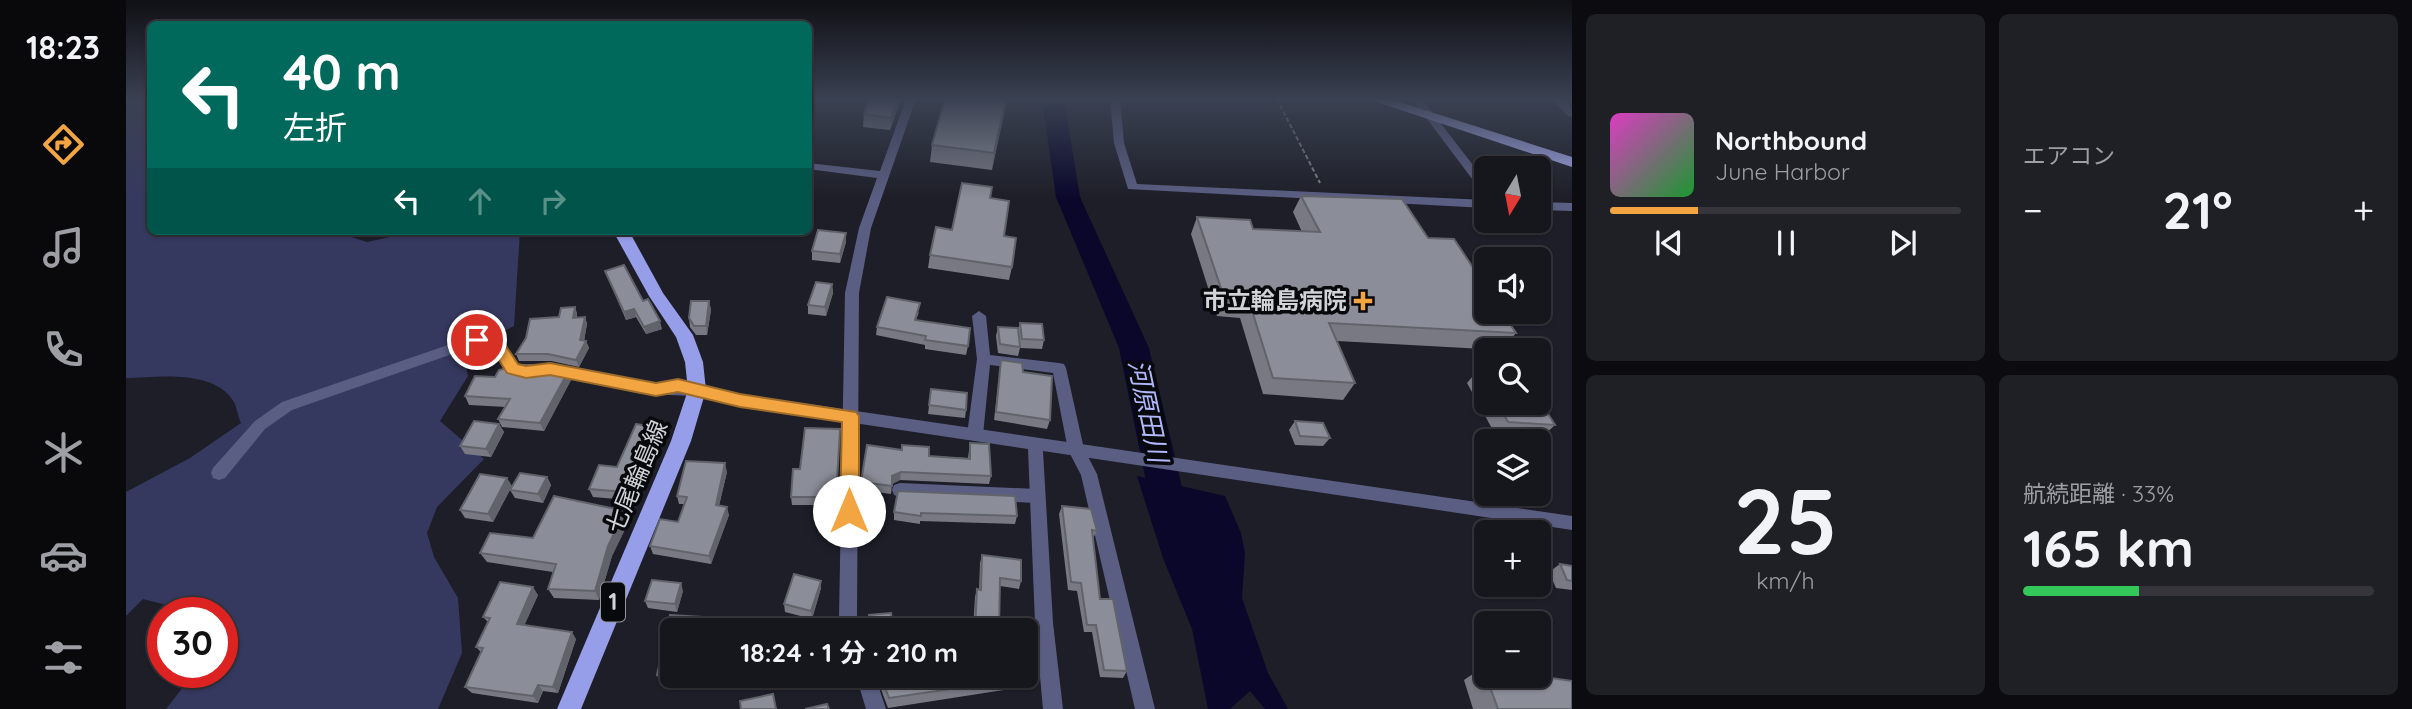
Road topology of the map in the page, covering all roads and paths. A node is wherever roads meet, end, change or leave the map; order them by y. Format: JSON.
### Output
{"nodes":[{"id":1,"x":898,"y":132,"type":"edge"},
{"id":2,"x":1118,"y":132,"type":"edge"},
{"id":3,"x":1294,"y":132,"type":"edge"},
{"id":4,"x":1443,"y":132,"type":"edge"},
{"id":5,"x":1482,"y":132,"type":"edge"},
{"id":6,"x":1572,"y":162,"type":"edge"},
{"id":7,"x":812,"y":166,"type":"edge"},
{"id":8,"x":1474,"y":174,"type":"edge"},
{"id":9,"x":882,"y":175,"type":"junction"},
{"id":10,"x":1327,"y":196,"type":"junction"},
{"id":11,"x":1474,"y":203,"type":"edge"},
{"id":12,"x":1551,"y":206,"type":"edge"},
{"id":13,"x":1572,"y":207,"type":"edge"},
{"id":14,"x":623,"y":235,"type":"edge"},
{"id":15,"x":979,"y":316,"type":"dead end"},
{"id":16,"x":984,"y":359,"type":"junction"},
{"id":17,"x":697,"y":390,"type":"junction"},
{"id":18,"x":850,"y":416,"type":"junction"},
{"id":19,"x":975,"y":435,"type":"junction"},
{"id":20,"x":1035,"y":444,"type":"junction"},
{"id":21,"x":1076,"y":450,"type":"junction"},
{"id":22,"x":219,"y":473,"type":"dead end"},
{"id":23,"x":900,"y":491,"type":"edge"},
{"id":24,"x":1036,"y":496,"type":"junction"},
{"id":25,"x":1572,"y":523,"type":"edge"},
{"id":26,"x":848,"y":618,"type":"edge"},
{"id":27,"x":870,"y":688,"type":"edge"},
{"id":28,"x":569,"y":709,"type":"edge"},
{"id":29,"x":876,"y":709,"type":"edge"},
{"id":30,"x":1053,"y":709,"type":"edge"},
{"id":31,"x":1145,"y":709,"type":"edge"}],
"edges":[{"from":1,"to":9,"type":"street"},
{"from":2,"to":10,"type":"street"},
{"from":3,"to":10,"type":"path"},
{"from":4,"to":8,"type":"street"},
{"from":5,"to":6,"type":"highway"},
{"from":7,"to":9,"type":"street"},
{"from":9,"to":18,"type":"street"},
{"from":10,"to":11,"type":"street"},
{"from":12,"to":13,"type":"street"},
{"from":14,"to":17,"type":"main road","name":"七尾輪島線","number":"1"},
{"from":15,"to":16,"type":"street"},
{"from":16,"to":19,"type":"street"},
{"from":16,"to":21,"type":"street"},
{"from":17,"to":18,"type":"street"},
{"from":17,"to":22,"type":"street"},
{"from":17,"to":28,"type":"main road","name":"七尾輪島線","number":"1"},
{"from":18,"to":19,"type":"street"},
{"from":18,"to":26,"type":"street"},
{"from":19,"to":20,"type":"street"},
{"from":20,"to":21,"type":"street"},
{"from":20,"to":24,"type":"street"},
{"from":21,"to":25,"type":"street"},
{"from":21,"to":31,"type":"street"},
{"from":23,"to":24,"type":"street"},
{"from":24,"to":30,"type":"street"},
{"from":27,"to":29,"type":"street"}]}
